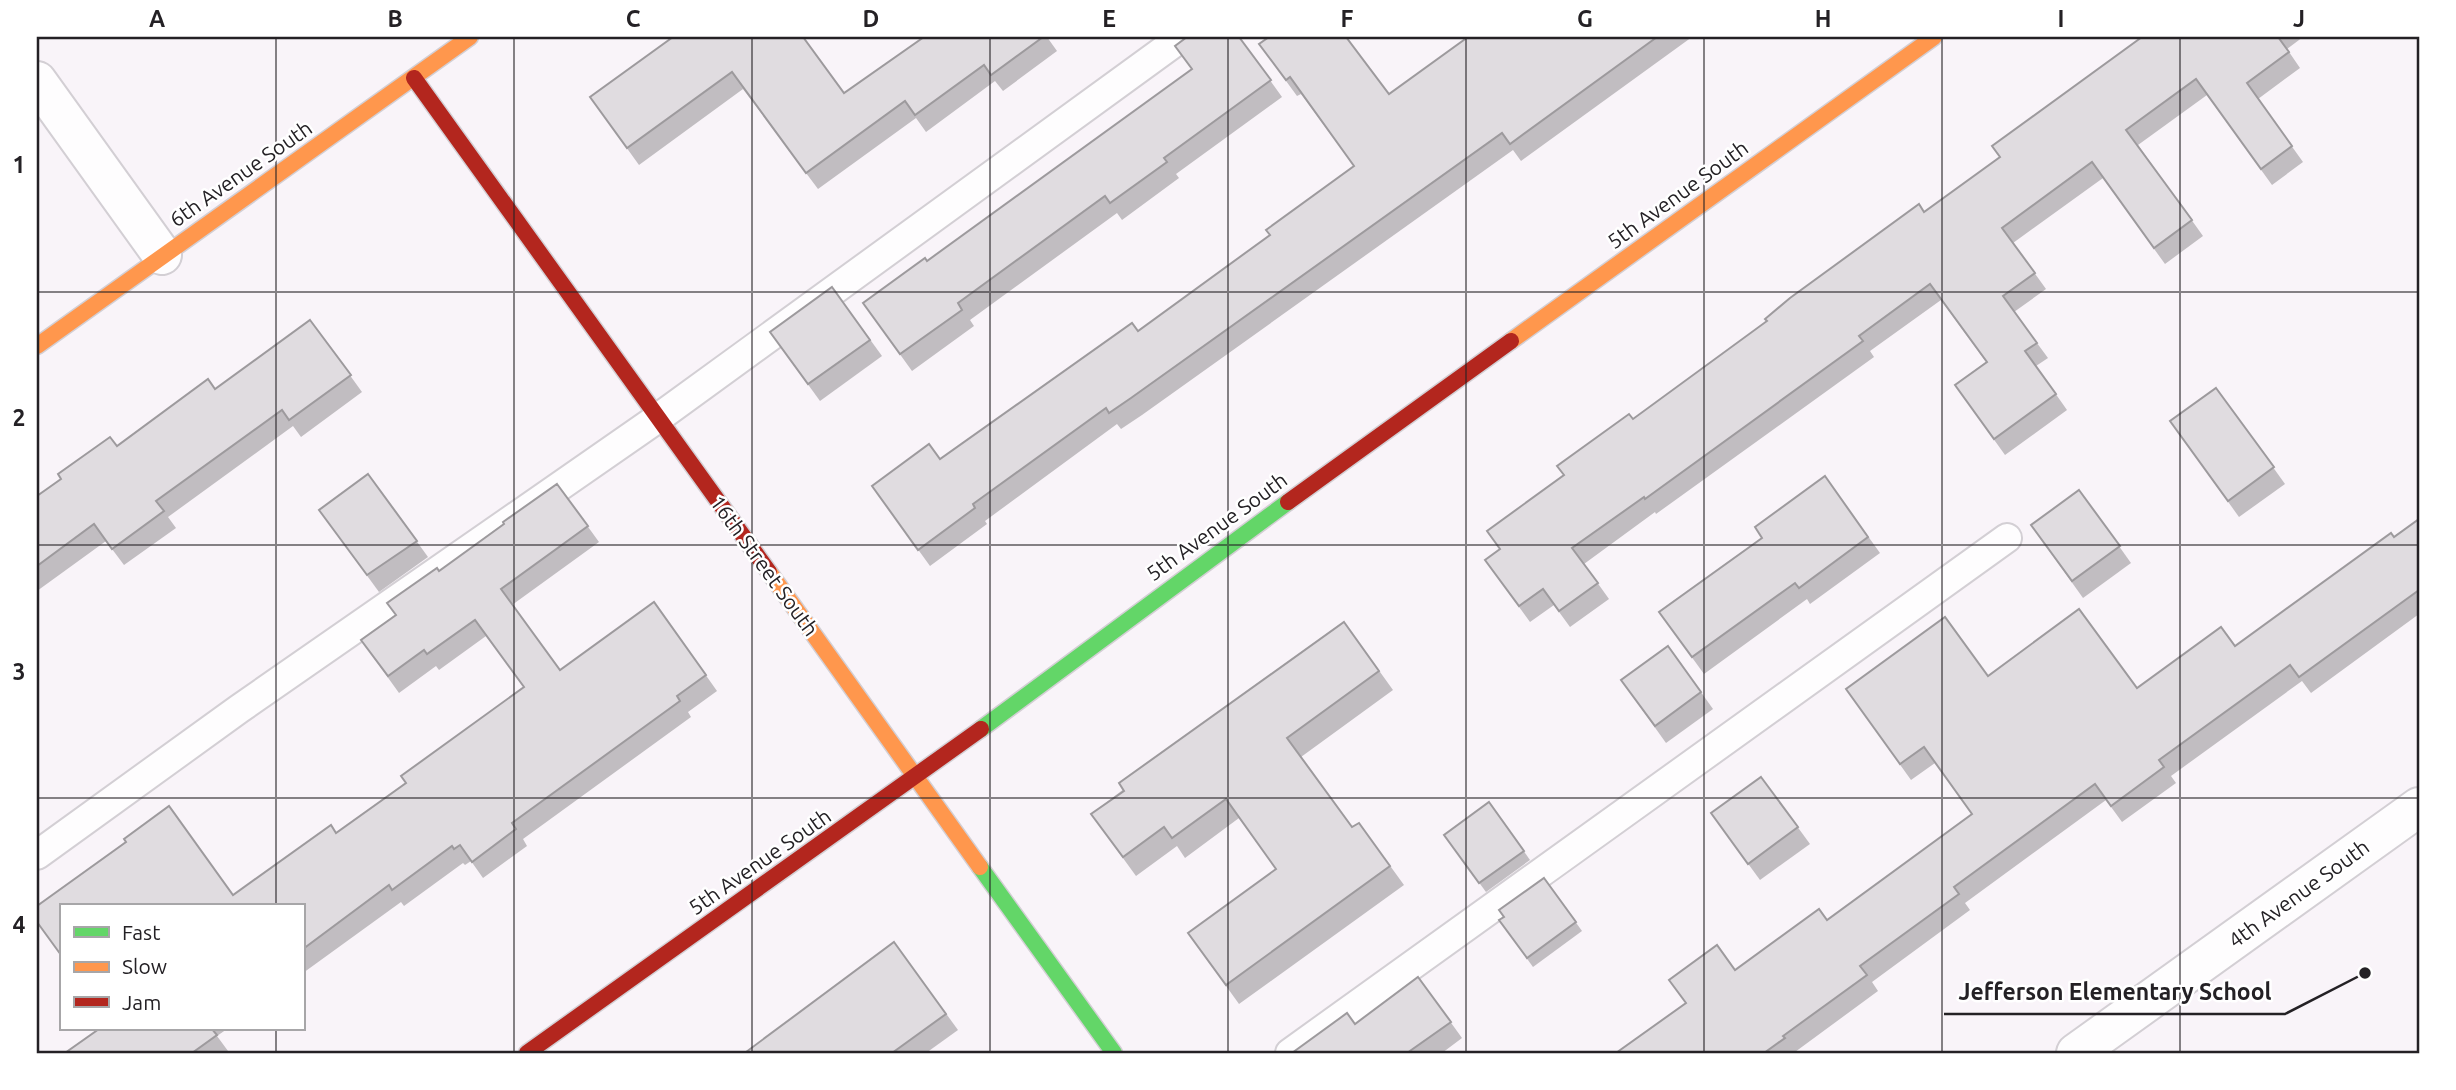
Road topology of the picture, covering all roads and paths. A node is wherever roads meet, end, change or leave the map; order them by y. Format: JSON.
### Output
{"nodes":[{"id":1,"x":470,"y":37,"type":"edge"},
{"id":2,"x":1182,"y":37,"type":"edge"},
{"id":3,"x":1913,"y":43,"type":"edge"},
{"id":4,"x":414,"y":78,"type":"junction"},
{"id":5,"x":37,"y":81,"type":"edge"},
{"id":6,"x":162,"y":255,"type":"junction"},
{"id":7,"x":37,"y":346,"type":"edge"},
{"id":8,"x":657,"y":418,"type":"junction"},
{"id":9,"x":2007,"y":538,"type":"dead end"},
{"id":10,"x":916,"y":777,"type":"junction"},
{"id":11,"x":2419,"y":807,"type":"edge"},
{"id":12,"x":37,"y":855,"type":"edge"},
{"id":13,"x":527,"y":1053,"type":"edge"},
{"id":14,"x":1114,"y":1053,"type":"edge"},
{"id":15,"x":1290,"y":1053,"type":"edge"},
{"id":16,"x":2076,"y":1053,"type":"edge"}],
"edges":[{"from":1,"to":4,"type":"street","name":"6th Avenue South"},
{"from":2,"to":8,"type":"lane"},
{"from":3,"to":10,"type":"street","name":"5th Avenue South"},
{"from":4,"to":6,"type":"street","name":"6th Avenue South"},
{"from":4,"to":8,"type":"street","name":"16th Street South"},
{"from":5,"to":6,"type":"street"},
{"from":6,"to":7,"type":"street","name":"6th Avenue South"},
{"from":8,"to":10,"type":"street","name":"16th Street South"},
{"from":8,"to":12,"type":"lane"},
{"from":9,"to":15,"type":"lane"},
{"from":10,"to":13,"type":"street","name":"5th Avenue South"},
{"from":10,"to":14,"type":"street","name":"16th Street South"},
{"from":11,"to":16,"type":"street","name":"4th Avenue South"}]}
